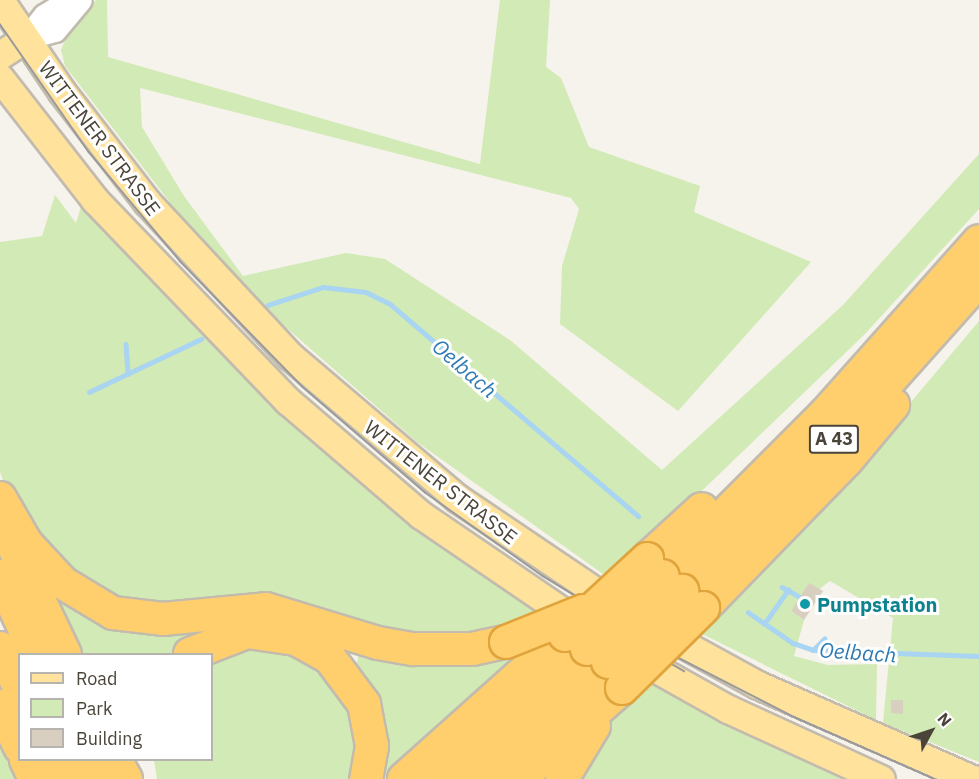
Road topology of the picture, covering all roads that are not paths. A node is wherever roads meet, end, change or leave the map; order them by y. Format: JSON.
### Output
{"nodes":[{"id":1,"x":0,"y":0,"type":"edge"},
{"id":2,"x":68,"y":0,"type":"edge"},
{"id":3,"x":81,"y":0,"type":"edge"},
{"id":4,"x":25,"y":39,"type":"junction"},
{"id":5,"x":0,"y":55,"type":"edge"},
{"id":6,"x":0,"y":78,"type":"edge"},
{"id":7,"x":979,"y":241,"type":"edge"},
{"id":8,"x":979,"y":280,"type":"edge"},
{"id":9,"x":979,"y":302,"type":"edge"},
{"id":10,"x":0,"y":498,"type":"edge"},
{"id":11,"x":0,"y":514,"type":"edge"},
{"id":12,"x":0,"y":576,"type":"edge"},
{"id":13,"x":674,"y":583,"type":"junction"},
{"id":14,"x":600,"y":603,"type":"junction"},
{"id":15,"x":0,"y":648,"type":"edge"},
{"id":16,"x":36,"y":653,"type":"edge"},
{"id":17,"x":64,"y":653,"type":"edge"},
{"id":18,"x":193,"y":653,"type":"edge"},
{"id":19,"x":599,"y":666,"type":"junction"},
{"id":20,"x":18,"y":685,"type":"edge"},
{"id":21,"x":0,"y":706,"type":"edge"},
{"id":22,"x":18,"y":743,"type":"edge"},
{"id":23,"x":27,"y":761,"type":"edge"},
{"id":24,"x":55,"y":761,"type":"edge"},
{"id":25,"x":87,"y":761,"type":"edge"},
{"id":26,"x":116,"y":761,"type":"edge"},
{"id":27,"x":142,"y":761,"type":"edge"},
{"id":28,"x":35,"y":779,"type":"edge"},
{"id":29,"x":64,"y":779,"type":"edge"},
{"id":30,"x":97,"y":779,"type":"edge"},
{"id":31,"x":126,"y":779,"type":"edge"},
{"id":32,"x":144,"y":779,"type":"edge"},
{"id":33,"x":366,"y":779,"type":"edge"},
{"id":34,"x":404,"y":779,"type":"edge"},
{"id":35,"x":444,"y":779,"type":"edge"},
{"id":36,"x":480,"y":779,"type":"edge"},
{"id":37,"x":519,"y":779,"type":"edge"},
{"id":38,"x":562,"y":779,"type":"edge"},
{"id":39,"x":881,"y":779,"type":"edge"},
{"id":40,"x":972,"y":779,"type":"edge"}],
"edges":[{"from":1,"to":4,"type":"main road","name":"WITTENER STRASSE"},
{"from":2,"to":4,"type":"street"},
{"from":3,"to":4,"type":"street"},
{"from":4,"to":5,"type":"main road"},
{"from":4,"to":40,"type":"main road","name":"WITTENER STRASSE"},
{"from":6,"to":39,"type":"main road","name":"WITTENER STRASSE"},
{"from":7,"to":13,"type":"highway","number":"A 43"},
{"from":8,"to":13,"type":"highway","number":"A 43"},
{"from":9,"to":13,"type":"highway"},
{"from":10,"to":14,"type":"highway","bridge":true},
{"from":11,"to":17,"type":"highway"},
{"from":12,"to":16,"type":"highway"},
{"from":13,"to":14,"type":"highway","bridge":true},
{"from":13,"to":19,"type":"highway","number":"A 43","bridge":true},
{"from":14,"to":19,"type":"highway","bridge":true},
{"from":15,"to":20,"type":"highway"},
{"from":18,"to":33,"type":"highway"},
{"from":19,"to":34,"type":"highway"},
{"from":19,"to":35,"type":"highway","number":"A 43"},
{"from":19,"to":36,"type":"highway","number":"A 43"},
{"from":19,"to":37,"type":"highway"},
{"from":19,"to":38,"type":"highway"},
{"from":21,"to":22,"type":"highway"},
{"from":23,"to":28,"type":"highway"},
{"from":24,"to":29,"type":"highway"},
{"from":25,"to":30,"type":"highway"},
{"from":26,"to":31,"type":"highway"},
{"from":27,"to":32,"type":"highway"}]}
